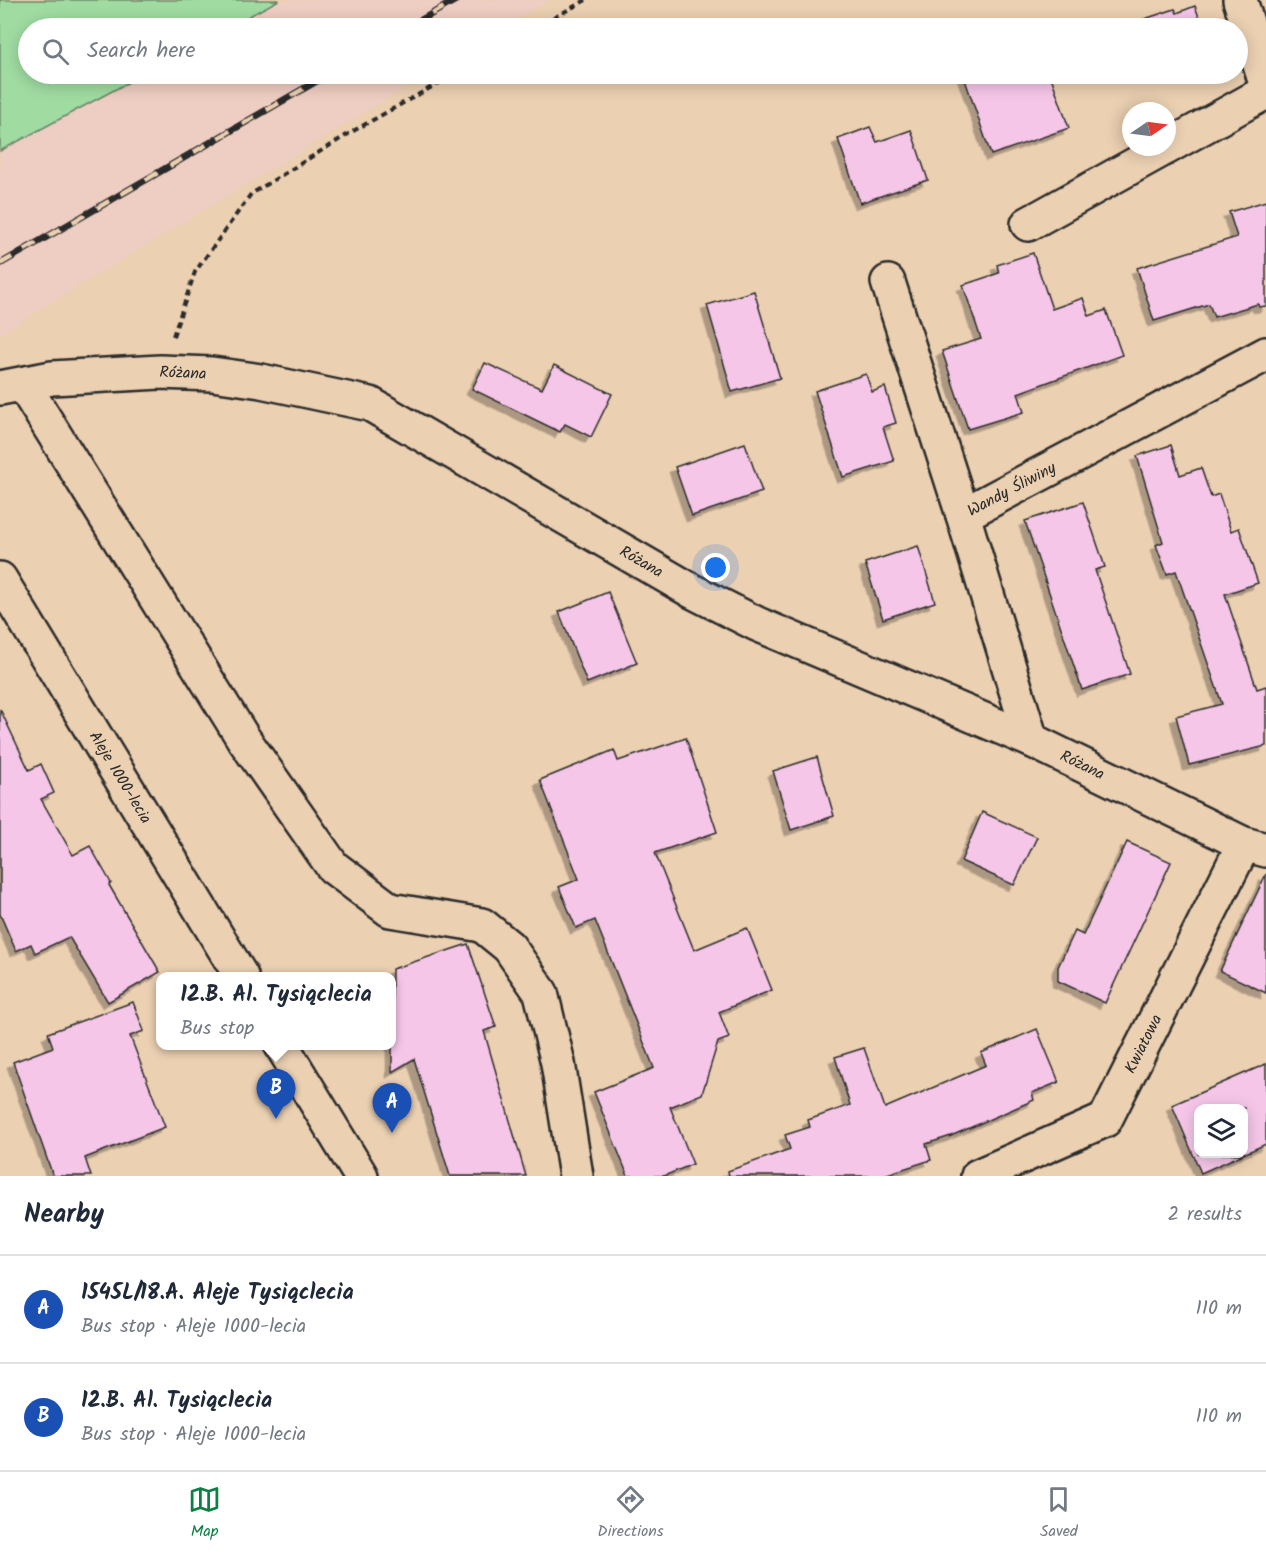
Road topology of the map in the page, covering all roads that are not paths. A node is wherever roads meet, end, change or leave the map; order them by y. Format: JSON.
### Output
{"nodes":[{"id":1,"x":1240,"y":0,"type":"edge"},
{"id":2,"x":1246,"y":18,"type":"edge"},
{"id":3,"x":1248,"y":26,"type":"edge"},
{"id":4,"x":1266,"y":84,"type":"edge"},
{"id":5,"x":1266,"y":92,"type":"edge"},
{"id":6,"x":1176,"y":142,"type":"edge"},
{"id":7,"x":1151,"y":156,"type":"edge"},
{"id":8,"x":1028,"y":224,"type":"dead end"},
{"id":9,"x":888,"y":282,"type":"dead end"},
{"id":10,"x":1266,"y":354,"type":"edge"},
{"id":11,"x":12,"y":386,"type":"edge"},
{"id":12,"x":963,"y":515,"type":"junction"},
{"id":13,"x":0,"y":579,"type":"edge"},
{"id":14,"x":1030,"y":740,"type":"junction"},
{"id":15,"x":1255,"y":847,"type":"edge"},
{"id":16,"x":239,"y":972,"type":"edge"},
{"id":17,"x":284,"y":1050,"type":"edge"},
{"id":18,"x":361,"y":1176,"type":"edge"},
{"id":19,"x":576,"y":1176,"type":"edge"},
{"id":20,"x":978,"y":1176,"type":"edge"}],
"edges":[{"from":1,"to":2,"type":"street"},
{"from":3,"to":4,"type":"street"},
{"from":5,"to":6,"type":"street"},
{"from":7,"to":8,"type":"street"},
{"from":9,"to":12,"type":"street"},
{"from":10,"to":12,"type":"street","name":"Wandy Śliwiny"},
{"from":11,"to":14,"type":"street","name":"Różana"},
{"from":11,"to":19,"type":"street"},
{"from":12,"to":14,"type":"street","name":"Wandy Śliwiny"},
{"from":13,"to":16,"type":"street","name":"Aleje 1000-lecia"},
{"from":14,"to":15,"type":"street","name":"Różana"},
{"from":15,"to":20,"type":"street","name":"Kwiatowa"},
{"from":17,"to":18,"type":"street"}]}
